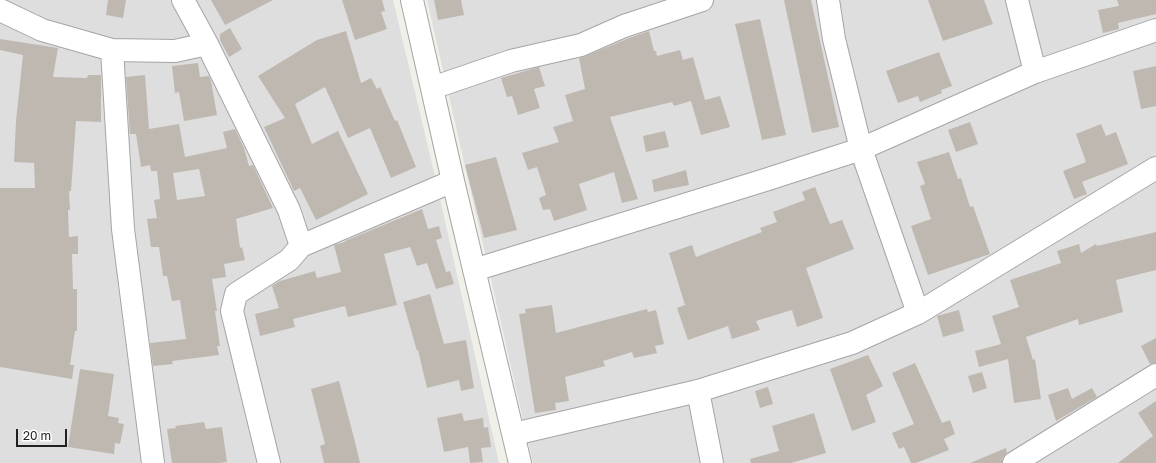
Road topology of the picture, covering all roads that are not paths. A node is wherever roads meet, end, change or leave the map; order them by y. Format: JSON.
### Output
{"nodes":[{"id":1,"x":183,"y":0,"type":"edge"},
{"id":2,"x":412,"y":0,"type":"edge"},
{"id":3,"x":702,"y":0,"type":"edge"},
{"id":4,"x":828,"y":0,"type":"edge"},
{"id":5,"x":1017,"y":0,"type":"edge"},
{"id":6,"x":0,"y":10,"type":"edge"},
{"id":7,"x":1156,"y":30,"type":"edge"},
{"id":8,"x":207,"y":44,"type":"junction"},
{"id":9,"x":112,"y":50,"type":"junction"},
{"id":10,"x":1035,"y":72,"type":"junction"},
{"id":11,"x":432,"y":88,"type":"junction"},
{"id":12,"x":861,"y":148,"type":"junction"},
{"id":13,"x":1156,"y":168,"type":"edge"},
{"id":14,"x":453,"y":181,"type":"junction"},
{"id":15,"x":301,"y":246,"type":"junction"},
{"id":16,"x":474,"y":270,"type":"junction"},
{"id":17,"x":918,"y":313,"type":"junction"},
{"id":18,"x":1156,"y":375,"type":"edge"},
{"id":19,"x":698,"y":391,"type":"junction"},
{"id":20,"x":514,"y":434,"type":"junction"},
{"id":21,"x":153,"y":463,"type":"edge"},
{"id":22,"x":269,"y":463,"type":"edge"},
{"id":23,"x":520,"y":463,"type":"edge"},
{"id":24,"x":712,"y":463,"type":"edge"},
{"id":25,"x":1014,"y":463,"type":"edge"}],
"edges":[{"from":1,"to":8,"type":"street"},
{"from":2,"to":11,"type":"street"},
{"from":3,"to":11,"type":"street"},
{"from":4,"to":12,"type":"street"},
{"from":5,"to":10,"type":"street"},
{"from":6,"to":9,"type":"street"},
{"from":7,"to":10,"type":"street"},
{"from":8,"to":9,"type":"street"},
{"from":8,"to":15,"type":"street"},
{"from":9,"to":21,"type":"street"},
{"from":10,"to":12,"type":"street"},
{"from":11,"to":14,"type":"street"},
{"from":12,"to":16,"type":"street"},
{"from":12,"to":17,"type":"street"},
{"from":13,"to":17,"type":"street"},
{"from":14,"to":15,"type":"street"},
{"from":14,"to":16,"type":"street"},
{"from":15,"to":22,"type":"street"},
{"from":16,"to":20,"type":"street"},
{"from":17,"to":19,"type":"street"},
{"from":18,"to":25,"type":"street"},
{"from":19,"to":20,"type":"street"},
{"from":19,"to":24,"type":"street"},
{"from":20,"to":23,"type":"street"}]}
